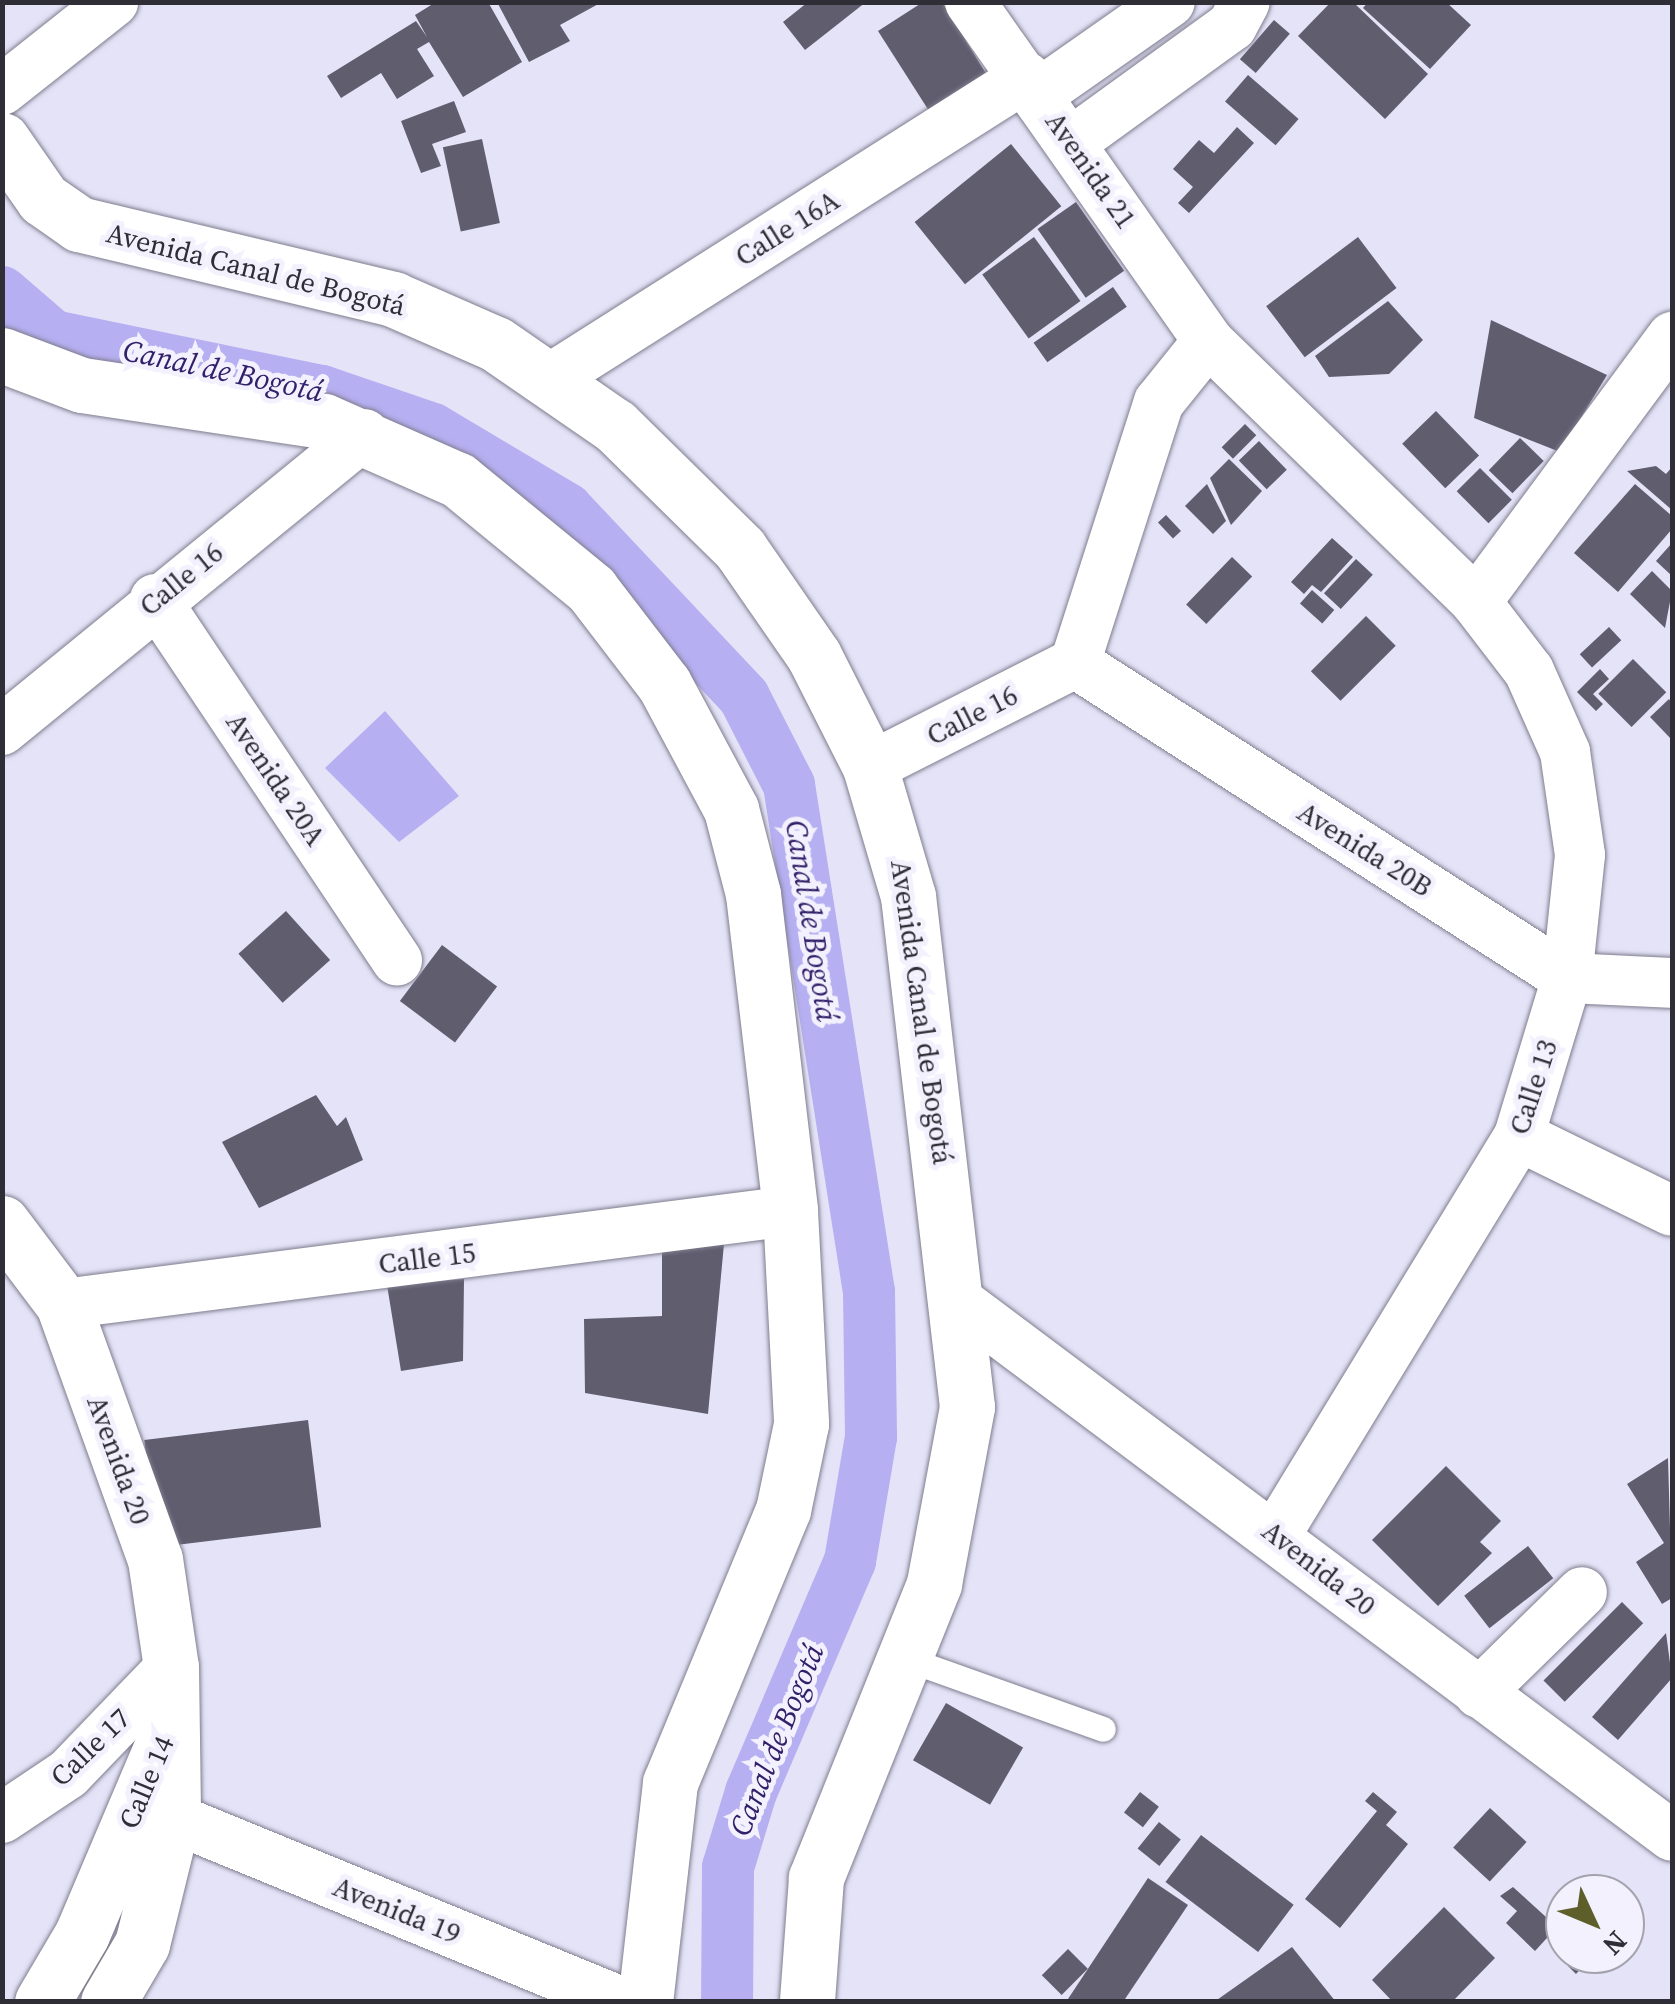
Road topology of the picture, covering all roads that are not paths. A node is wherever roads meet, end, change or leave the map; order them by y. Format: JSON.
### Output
{"nodes":[{"id":1,"x":112,"y":2,"type":"edge"},
{"id":2,"x":970,"y":2,"type":"edge"},
{"id":3,"x":1170,"y":2,"type":"edge"},
{"id":4,"x":1245,"y":2,"type":"edge"},
{"id":5,"x":1032,"y":86,"type":"junction"},
{"id":6,"x":2,"y":90,"type":"edge"},
{"id":7,"x":2,"y":140,"type":"edge"},
{"id":8,"x":1073,"y":141,"type":"junction"},
{"id":9,"x":1672,"y":337,"type":"edge"},
{"id":10,"x":1208,"y":341,"type":"junction"},
{"id":11,"x":2,"y":356,"type":"edge"},
{"id":12,"x":548,"y":380,"type":"junction"},
{"id":13,"x":365,"y":434,"type":"junction"},
{"id":14,"x":156,"y":598,"type":"junction"},
{"id":15,"x":1476,"y":602,"type":"junction"},
{"id":16,"x":1075,"y":663,"type":"junction"},
{"id":17,"x":2,"y":730,"type":"edge"},
{"id":18,"x":870,"y":767,"type":"junction"},
{"id":19,"x":396,"y":960,"type":"dead end"},
{"id":20,"x":1567,"y":978,"type":"junction"},
{"id":21,"x":1672,"y":982,"type":"edge"},
{"id":22,"x":1519,"y":1136,"type":"junction"},
{"id":23,"x":790,"y":1211,"type":"junction"},
{"id":24,"x":1672,"y":1211,"type":"edge"},
{"id":25,"x":2,"y":1222,"type":"edge"},
{"id":26,"x":64,"y":1304,"type":"junction"},
{"id":27,"x":962,"y":1304,"type":"junction"},
{"id":28,"x":1276,"y":1534,"type":"junction"},
{"id":29,"x":1582,"y":1592,"type":"dead end"},
{"id":30,"x":904,"y":1658,"type":"junction"},
{"id":31,"x":172,"y":1693,"type":"junction"},
{"id":32,"x":1479,"y":1693,"type":"junction"},
{"id":33,"x":1103,"y":1729,"type":"dead end"},
{"id":34,"x":2,"y":1818,"type":"edge"},
{"id":35,"x":172,"y":1818,"type":"junction"},
{"id":36,"x":1672,"y":1836,"type":"edge"},
{"id":37,"x":42,"y":2002,"type":"edge"},
{"id":38,"x":108,"y":2002,"type":"edge"},
{"id":39,"x":620,"y":2002,"type":"edge"},
{"id":40,"x":645,"y":2002,"type":"edge"},
{"id":41,"x":806,"y":2002,"type":"edge"}],
"edges":[{"from":1,"to":6,"type":"street"},
{"from":2,"to":5,"type":"street","name":"Avenida 21"},
{"from":3,"to":5,"type":"street","name":"Calle 16A"},
{"from":4,"to":8,"type":"street"},
{"from":5,"to":8,"type":"street","name":"Avenida 21"},
{"from":5,"to":12,"type":"street","name":"Calle 16A"},
{"from":7,"to":12,"type":"main road","name":"Avenida Canal de Bogotá"},
{"from":8,"to":10,"type":"street","name":"Avenida 21"},
{"from":9,"to":15,"type":"street"},
{"from":10,"to":15,"type":"street","name":"Avenida 21"},
{"from":10,"to":16,"type":"street"},
{"from":11,"to":13,"type":"main road"},
{"from":12,"to":18,"type":"main road","name":"Avenida Canal de Bogotá"},
{"from":13,"to":14,"type":"street","name":"Calle 16"},
{"from":13,"to":23,"type":"main road"},
{"from":14,"to":17,"type":"street","name":"Calle 16"},
{"from":14,"to":19,"type":"street","name":"Avenida 20A"},
{"from":15,"to":20,"type":"street","name":"Calle 13"},
{"from":16,"to":18,"type":"street","name":"Calle 16"},
{"from":16,"to":20,"type":"street","name":"Avenida 20B"},
{"from":18,"to":27,"type":"main road","name":"Avenida Canal de Bogotá"},
{"from":20,"to":21,"type":"street"},
{"from":20,"to":22,"type":"street","name":"Calle 13"},
{"from":22,"to":24,"type":"street"},
{"from":22,"to":28,"type":"street","name":"Calle 13"},
{"from":23,"to":26,"type":"street","name":"Calle 15"},
{"from":23,"to":40,"type":"main road"},
{"from":25,"to":26,"type":"main road","name":"Avenida 20"},
{"from":26,"to":31,"type":"main road","name":"Avenida 20"},
{"from":27,"to":28,"type":"street","name":"Avenida 20"},
{"from":27,"to":30,"type":"main road","name":"Avenida Canal de Bogotá"},
{"from":28,"to":32,"type":"street","name":"Avenida 20"},
{"from":29,"to":32,"type":"street"},
{"from":30,"to":33,"type":"lane"},
{"from":30,"to":41,"type":"main road","name":"Avenida Canal de Bogotá"},
{"from":31,"to":34,"type":"street","name":"Calle 17"},
{"from":31,"to":35,"type":"main road","name":"Calle 14"},
{"from":31,"to":37,"type":"main road","name":"Calle 14"},
{"from":32,"to":36,"type":"street","name":"Avenida 20"},
{"from":35,"to":38,"type":"main road","name":"Calle 14"},
{"from":35,"to":39,"type":"street","name":"Avenida 19"}]}
